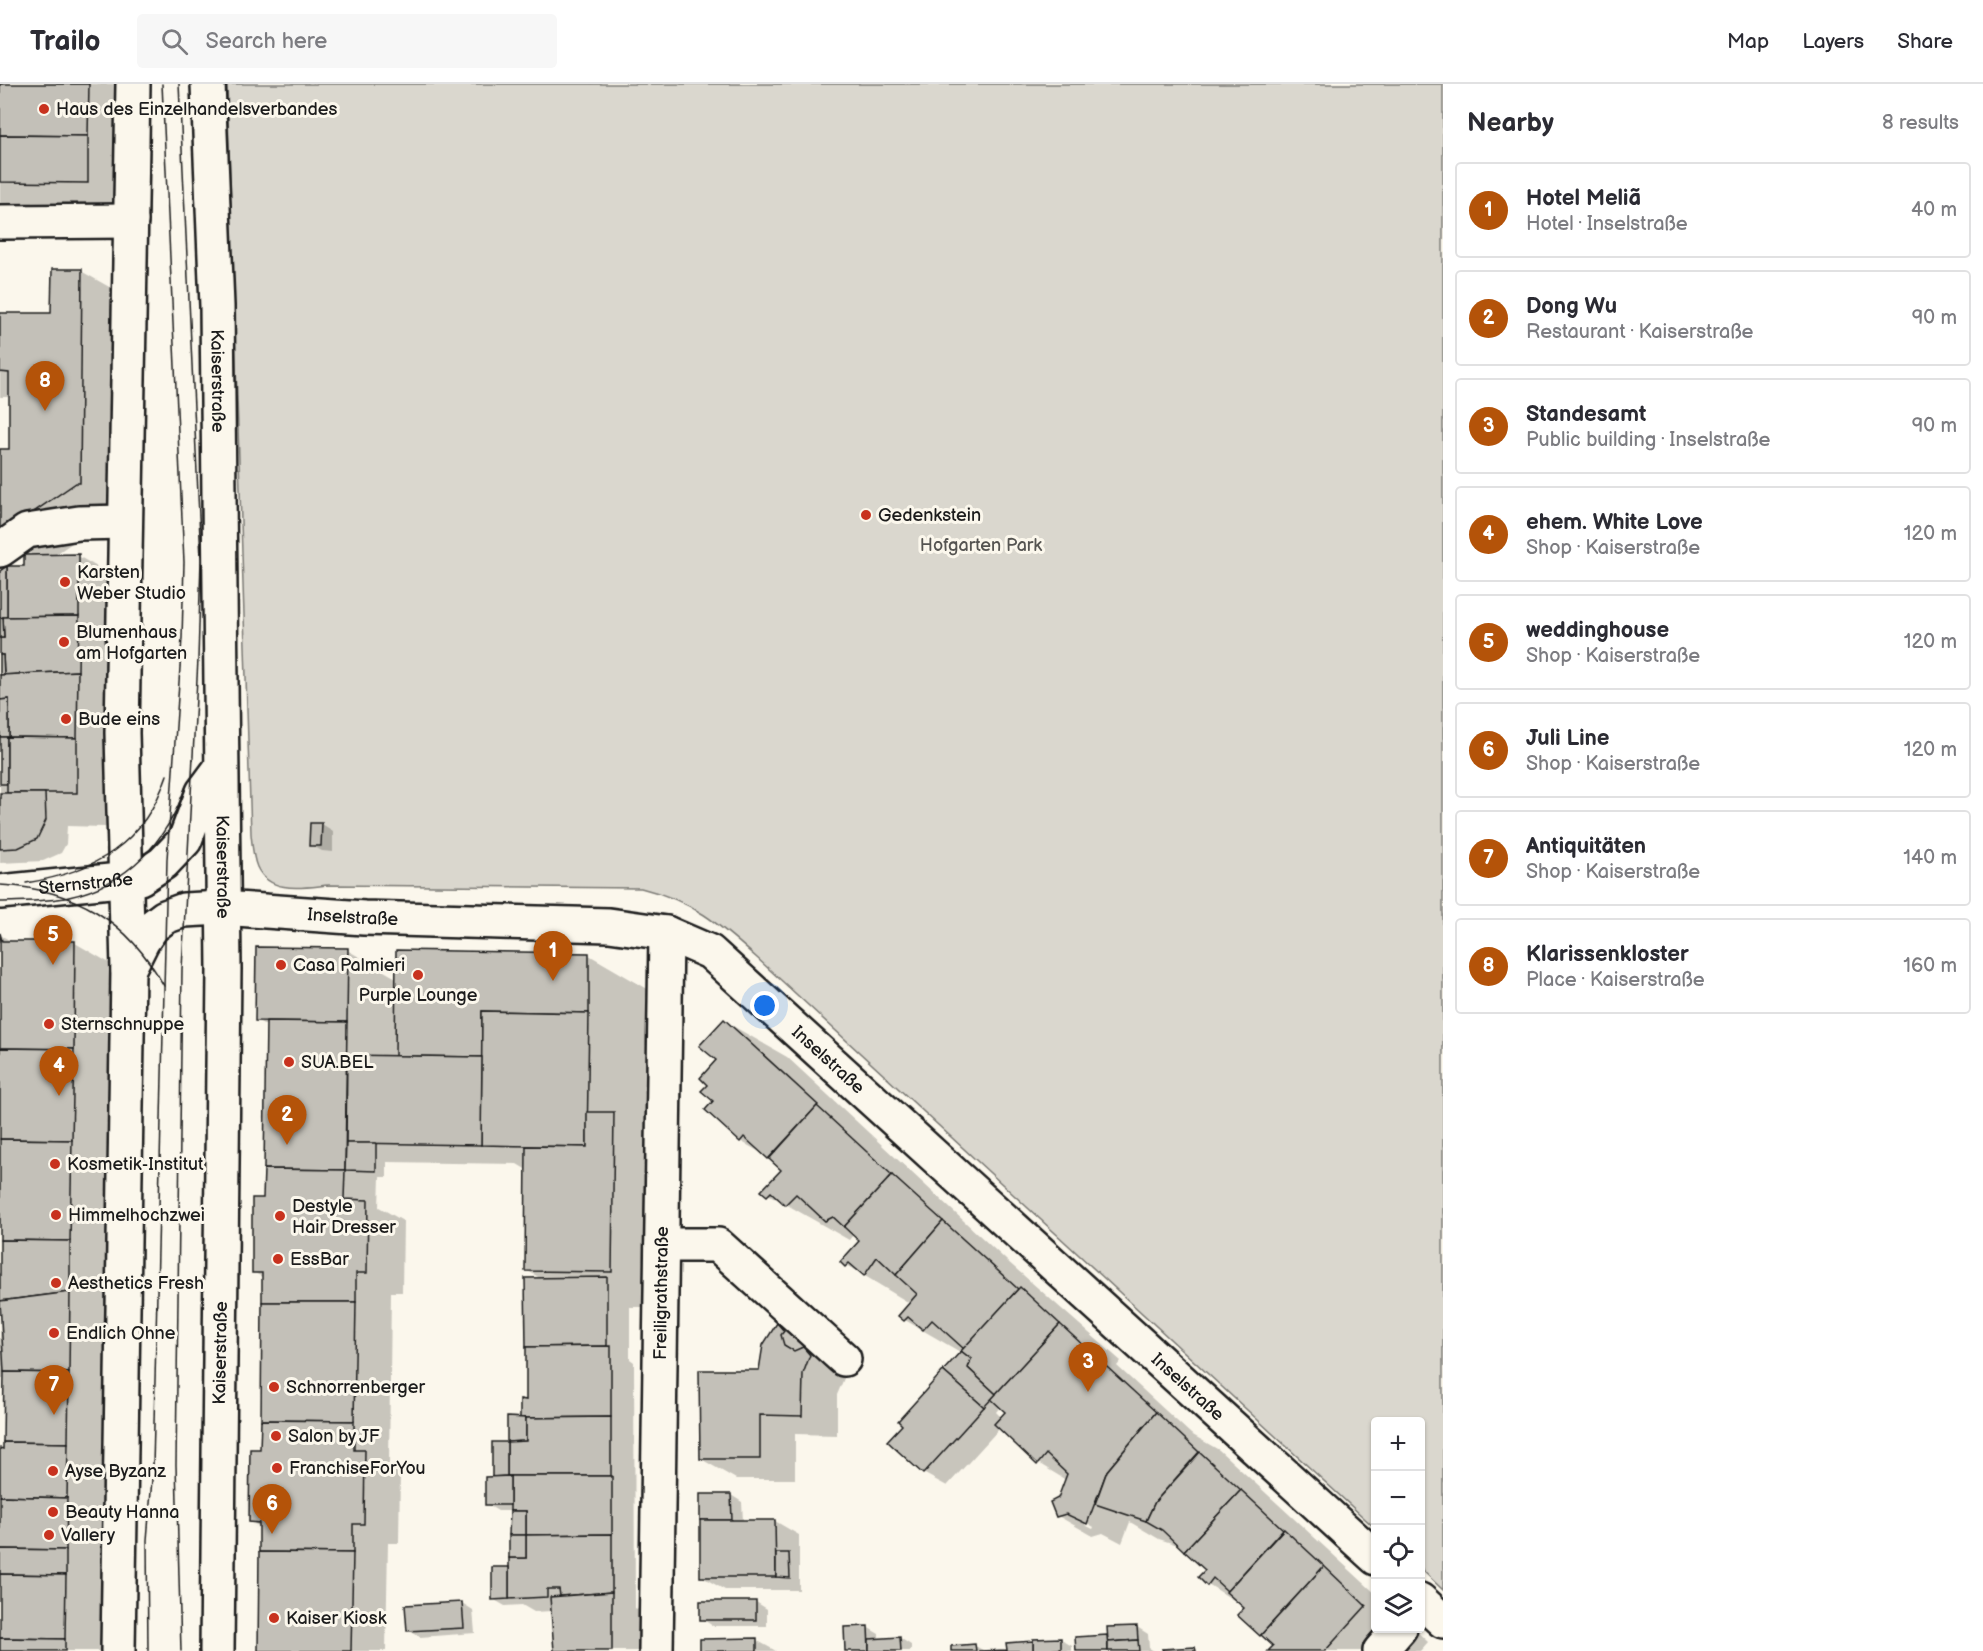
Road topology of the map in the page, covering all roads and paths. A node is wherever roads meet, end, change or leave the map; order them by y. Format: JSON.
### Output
{"nodes":[{"id":1,"x":133,"y":84,"type":"edge"},
{"id":2,"x":208,"y":84,"type":"edge"},
{"id":3,"x":131,"y":221,"type":"junction"},
{"id":4,"x":0,"y":222,"type":"edge"},
{"id":5,"x":125,"y":522,"type":"junction"},
{"id":6,"x":0,"y":550,"type":"edge"},
{"id":7,"x":220,"y":770,"type":"junction"},
{"id":8,"x":125,"y":881,"type":"junction"},
{"id":9,"x":0,"y":892,"type":"edge"},
{"id":10,"x":222,"y":908,"type":"junction"},
{"id":11,"x":666,"y":933,"type":"junction"},
{"id":12,"x":128,"y":970,"type":"junction"},
{"id":13,"x":662,"y":1245,"type":"junction"},
{"id":14,"x":844,"y":1359,"type":"dead end"},
{"id":15,"x":1371,"y":1553,"type":"edge"},
{"id":16,"x":1396,"y":1633,"type":"edge"},
{"id":17,"x":118,"y":1651,"type":"edge"},
{"id":18,"x":217,"y":1651,"type":"edge"},
{"id":19,"x":656,"y":1651,"type":"edge"},
{"id":20,"x":1380,"y":1651,"type":"edge"}],
"edges":[{"from":1,"to":3,"type":"main road"},
{"from":2,"to":7,"type":"main road","name":"Kaiserstraße"},
{"from":3,"to":4,"type":"main road"},
{"from":3,"to":5,"type":"main road"},
{"from":5,"to":6,"type":"main road"},
{"from":5,"to":8,"type":"main road"},
{"from":7,"to":8,"type":"main road","name":"Sternstraße"},
{"from":7,"to":10,"type":"main road","name":"Kaiserstraße"},
{"from":8,"to":9,"type":"main road","name":"Sternstraße"},
{"from":8,"to":12,"type":"main road"},
{"from":10,"to":11,"type":"main road","name":"Inselstraße"},
{"from":10,"to":12,"type":"main road","name":"Inselstraße"},
{"from":10,"to":18,"type":"main road","name":"Kaiserstraße"},
{"from":11,"to":13,"type":"main road","name":"Freiligrathstraße"},
{"from":11,"to":15,"type":"main road","name":"Inselstraße"},
{"from":12,"to":17,"type":"main road"},
{"from":13,"to":14,"type":"main road"},
{"from":13,"to":19,"type":"main road","name":"Freiligrathstraße"},
{"from":16,"to":20,"type":"main road"}]}
